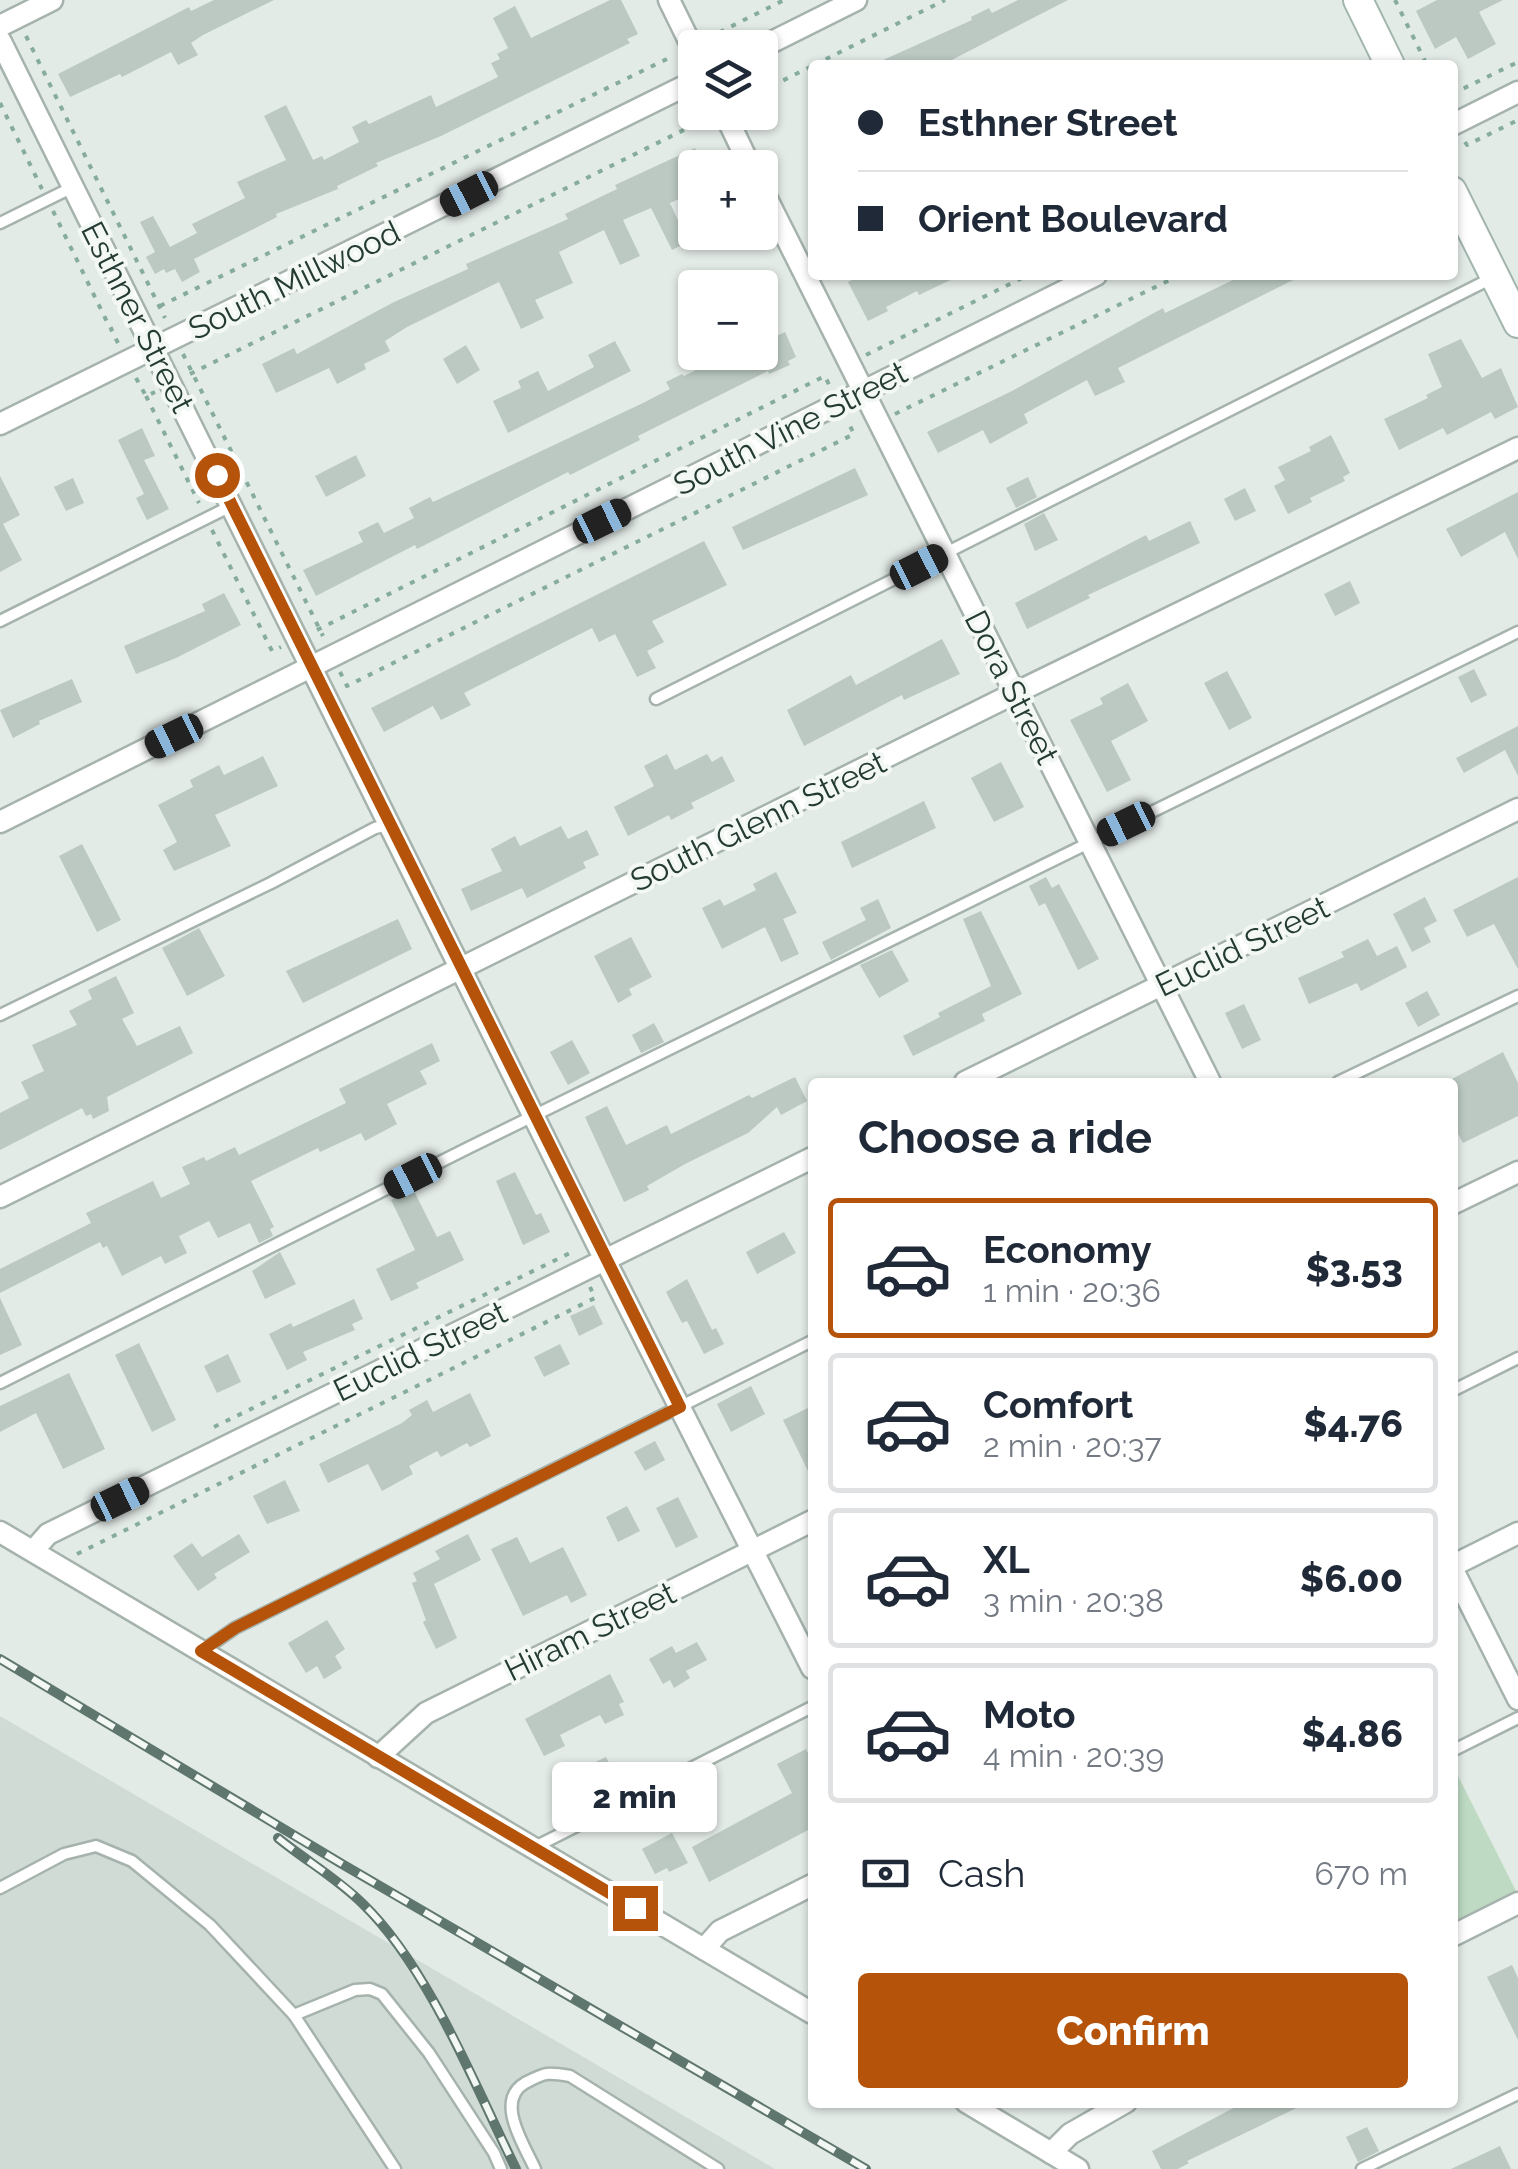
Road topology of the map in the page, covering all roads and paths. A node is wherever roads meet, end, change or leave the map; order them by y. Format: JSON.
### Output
{"nodes":[{"id":1,"x":52,"y":0,"type":"edge"},
{"id":2,"x":669,"y":0,"type":"edge"},
{"id":3,"x":856,"y":0,"type":"edge"},
{"id":4,"x":945,"y":0,"type":"edge"},
{"id":5,"x":1358,"y":0,"type":"edge"},
{"id":6,"x":1395,"y":0,"type":"edge"},
{"id":7,"x":0,"y":26,"type":"edge"},
{"id":8,"x":683,"y":30,"type":"edge"},
{"id":9,"x":778,"y":39,"type":"edge"},
{"id":10,"x":0,"y":40,"type":"edge"},
{"id":11,"x":823,"y":60,"type":"edge"},
{"id":12,"x":1388,"y":60,"type":"edge"},
{"id":13,"x":1425,"y":60,"type":"edge"},
{"id":14,"x":1518,"y":62,"type":"edge"},
{"id":15,"x":808,"y":68,"type":"edge"},
{"id":16,"x":778,"y":83,"type":"edge"},
{"id":17,"x":678,"y":89,"type":"edge"},
{"id":18,"x":1458,"y":91,"type":"edge"},
{"id":19,"x":1518,"y":92,"type":"edge"},
{"id":20,"x":0,"y":103,"type":"edge"},
{"id":21,"x":1458,"y":121,"type":"edge"},
{"id":22,"x":73,"y":187,"type":"junction"},
{"id":23,"x":47,"y":199,"type":"junction"},
{"id":24,"x":1458,"y":203,"type":"edge"},
{"id":25,"x":778,"y":221,"type":"edge"},
{"id":26,"x":0,"y":223,"type":"edge"},
{"id":27,"x":1495,"y":277,"type":"junction"},
{"id":28,"x":1018,"y":280,"type":"edge"},
{"id":29,"x":1086,"y":280,"type":"edge"},
{"id":30,"x":1170,"y":280,"type":"edge"},
{"id":31,"x":1518,"y":323,"type":"edge"},
{"id":32,"x":111,"y":329,"type":"dead end"},
{"id":33,"x":154,"y":348,"type":"junction"},
{"id":34,"x":849,"y":364,"type":"junction"},
{"id":35,"x":825,"y":376,"type":"junction"},
{"id":36,"x":862,"y":391,"type":"junction"},
{"id":37,"x":146,"y":396,"type":"dead end"},
{"id":38,"x":838,"y":403,"type":"junction"},
{"id":39,"x":878,"y":422,"type":"junction"},
{"id":40,"x":0,"y":424,"type":"edge"},
{"id":41,"x":854,"y":434,"type":"junction"},
{"id":42,"x":1518,"y":448,"type":"edge"},
{"id":43,"x":232,"y":506,"type":"junction"},
{"id":44,"x":206,"y":518,"type":"junction"},
{"id":45,"x":944,"y":554,"type":"junction"},
{"id":46,"x":0,"y":622,"type":"edge"},
{"id":47,"x":1518,"y":632,"type":"edge"},
{"id":48,"x":298,"y":639,"type":"junction"},
{"id":49,"x":312,"y":667,"type":"junction"},
{"id":50,"x":347,"y":686,"type":"dead end"},
{"id":51,"x":1015,"y":693,"type":"junction"},
{"id":52,"x":656,"y":698,"type":"dead end"},
{"id":53,"x":1518,"y":809,"type":"edge"},
{"id":54,"x":0,"y":822,"type":"edge"},
{"id":55,"x":390,"y":825,"type":"junction"},
{"id":56,"x":1090,"y":842,"type":"junction"},
{"id":57,"x":461,"y":968,"type":"junction"},
{"id":58,"x":1162,"y":986,"type":"junction"},
{"id":59,"x":1518,"y":996,"type":"edge"},
{"id":60,"x":0,"y":1015,"type":"edge"},
{"id":61,"x":973,"y":1078,"type":"edge"},
{"id":62,"x":1208,"y":1078,"type":"edge"},
{"id":63,"x":1346,"y":1078,"type":"edge"},
{"id":64,"x":535,"y":1117,"type":"junction"},
{"id":65,"x":808,"y":1160,"type":"edge"},
{"id":66,"x":1518,"y":1172,"type":"edge"},
{"id":67,"x":0,"y":1198,"type":"edge"},
{"id":68,"x":1458,"y":1201,"type":"edge"},
{"id":69,"x":605,"y":1260,"type":"junction"},
{"id":70,"x":595,"y":1298,"type":"dead end"},
{"id":71,"x":808,"y":1343,"type":"edge"},
{"id":72,"x":1518,"y":1358,"type":"edge"},
{"id":73,"x":0,"y":1383,"type":"edge"},
{"id":74,"x":1458,"y":1388,"type":"edge"},
{"id":75,"x":680,"y":1407,"type":"junction"},
{"id":76,"x":808,"y":1523,"type":"edge"},
{"id":77,"x":0,"y":1532,"type":"edge"},
{"id":78,"x":1518,"y":1533,"type":"edge"},
{"id":79,"x":753,"y":1550,"type":"junction"},
{"id":80,"x":33,"y":1551,"type":"junction"},
{"id":81,"x":74,"y":1556,"type":"dead end"},
{"id":82,"x":1458,"y":1564,"type":"edge"},
{"id":83,"x":1458,"y":1579,"type":"edge"},
{"id":84,"x":201,"y":1651,"type":"junction"},
{"id":85,"x":808,"y":1660,"type":"edge"},
{"id":86,"x":1518,"y":1699,"type":"edge"},
{"id":87,"x":808,"y":1709,"type":"edge"},
{"id":88,"x":1518,"y":1718,"type":"edge"},
{"id":89,"x":1458,"y":1748,"type":"edge"},
{"id":90,"x":378,"y":1757,"type":"junction"},
{"id":91,"x":532,"y":1848,"type":"junction"},
{"id":92,"x":808,"y":1887,"type":"edge"},
{"id":93,"x":0,"y":1888,"type":"edge"},
{"id":94,"x":1518,"y":1902,"type":"edge"},
{"id":95,"x":1458,"y":1933,"type":"edge"},
{"id":96,"x":704,"y":1948,"type":"junction"},
{"id":97,"x":808,"y":2010,"type":"edge"},
{"id":98,"x":294,"y":2014,"type":"junction"},
{"id":99,"x":1518,"y":2094,"type":"edge"},
{"id":100,"x":976,"y":2108,"type":"edge"},
{"id":101,"x":1116,"y":2108,"type":"edge"},
{"id":102,"x":1051,"y":2153,"type":"junction"},
{"id":103,"x":395,"y":2169,"type":"edge"},
{"id":104,"x":501,"y":2169,"type":"edge"},
{"id":105,"x":535,"y":2169,"type":"edge"},
{"id":106,"x":718,"y":2169,"type":"edge"},
{"id":107,"x":1078,"y":2169,"type":"edge"},
{"id":108,"x":1362,"y":2169,"type":"edge"}],
"edges":[{"from":1,"to":7,"type":"street"},
{"from":2,"to":8,"type":"street"},
{"from":3,"to":9,"type":"street"},
{"from":4,"to":11,"type":"path"},
{"from":5,"to":12,"type":"street"},
{"from":6,"to":13,"type":"path"},
{"from":10,"to":22,"type":"street","name":"Esthner Street"},
{"from":14,"to":18,"type":"path"},
{"from":15,"to":16,"type":"path"},
{"from":17,"to":33,"type":"street","name":"South Millwood"},
{"from":19,"to":21,"type":"street"},
{"from":20,"to":23,"type":"path"},
{"from":22,"to":23,"type":"lane"},
{"from":22,"to":33,"type":"street","name":"Esthner Street"},
{"from":23,"to":26,"type":"lane"},
{"from":23,"to":32,"type":"path"},
{"from":24,"to":27,"type":"street"},
{"from":25,"to":34,"type":"street","name":"Dora Street"},
{"from":27,"to":31,"type":"street"},
{"from":27,"to":45,"type":"lane"},
{"from":28,"to":34,"type":"path"},
{"from":29,"to":36,"type":"street","name":"South Vine Street"},
{"from":30,"to":39,"type":"path"},
{"from":33,"to":40,"type":"street","name":"South Millwood"},
{"from":33,"to":43,"type":"street","name":"Esthner Street"},
{"from":34,"to":35,"type":"path"},
{"from":34,"to":36,"type":"street","name":"Dora Street"},
{"from":35,"to":38,"type":"path"},
{"from":35,"to":48,"type":"path"},
{"from":36,"to":38,"type":"street","name":"South Vine Street"},
{"from":36,"to":39,"type":"street","name":"Dora Street"},
{"from":37,"to":44,"type":"path"},
{"from":38,"to":41,"type":"path"},
{"from":38,"to":49,"type":"street","name":"South Vine Street"},
{"from":39,"to":41,"type":"path"},
{"from":39,"to":45,"type":"street","name":"Dora Street"},
{"from":41,"to":50,"type":"path"},
{"from":42,"to":51,"type":"street","name":"South Glenn Street"},
{"from":43,"to":44,"type":"lane"},
{"from":43,"to":48,"type":"street","name":"Esthner Street"},
{"from":44,"to":46,"type":"lane"},
{"from":44,"to":48,"type":"path"},
{"from":45,"to":51,"type":"street","name":"Dora Street"},
{"from":45,"to":52,"type":"lane"},
{"from":47,"to":56,"type":"lane"},
{"from":48,"to":49,"type":"street","name":"Esthner Street"},
{"from":49,"to":54,"type":"street","name":"South Vine Street"},
{"from":49,"to":55,"type":"street","name":"Esthner Street"},
{"from":51,"to":56,"type":"street","name":"Dora Street"},
{"from":51,"to":57,"type":"street","name":"South Glenn Street"},
{"from":53,"to":58,"type":"street","name":"Euclid Street"},
{"from":55,"to":57,"type":"street","name":"Esthner Street"},
{"from":55,"to":60,"type":"lane"},
{"from":56,"to":58,"type":"street","name":"Dora Street"},
{"from":56,"to":64,"type":"lane"},
{"from":57,"to":64,"type":"street","name":"Esthner Street"},
{"from":57,"to":67,"type":"street","name":"South Glenn Street"},
{"from":58,"to":61,"type":"street","name":"Euclid Street"},
{"from":58,"to":62,"type":"street","name":"Dora Street"},
{"from":59,"to":63,"type":"lane"},
{"from":64,"to":69,"type":"street","name":"Esthner Street"},
{"from":64,"to":73,"type":"lane"},
{"from":65,"to":69,"type":"street","name":"Euclid Street"},
{"from":66,"to":68,"type":"street"},
{"from":69,"to":75,"type":"street","name":"Esthner Street"},
{"from":69,"to":80,"type":"street","name":"Euclid Street"},
{"from":70,"to":81,"type":"path"},
{"from":71,"to":75,"type":"lane"},
{"from":72,"to":74,"type":"lane"},
{"from":75,"to":79,"type":"street","name":"Esthner Street"},
{"from":75,"to":84,"type":"lane"},
{"from":76,"to":79,"type":"street","name":"Hiram Street"},
{"from":77,"to":80,"type":"street"},
{"from":78,"to":82,"type":"street"},
{"from":79,"to":85,"type":"street","name":"Esthner Street"},
{"from":79,"to":90,"type":"street","name":"Hiram Street"},
{"from":80,"to":84,"type":"street"},
{"from":83,"to":86,"type":"street"},
{"from":84,"to":90,"type":"street"},
{"from":87,"to":91,"type":"lane"},
{"from":88,"to":89,"type":"lane"},
{"from":90,"to":91,"type":"street"},
{"from":91,"to":96,"type":"street"},
{"from":92,"to":96,"type":"street"},
{"from":93,"to":98,"type":"lane"},
{"from":94,"to":95,"type":"street"},
{"from":96,"to":97,"type":"street"},
{"from":98,"to":103,"type":"lane"},
{"from":98,"to":104,"type":"lane"},
{"from":99,"to":108,"type":"lane"},
{"from":100,"to":102,"type":"street"},
{"from":101,"to":102,"type":"street"},
{"from":102,"to":107,"type":"street"},
{"from":105,"to":106,"type":"lane"}]}
